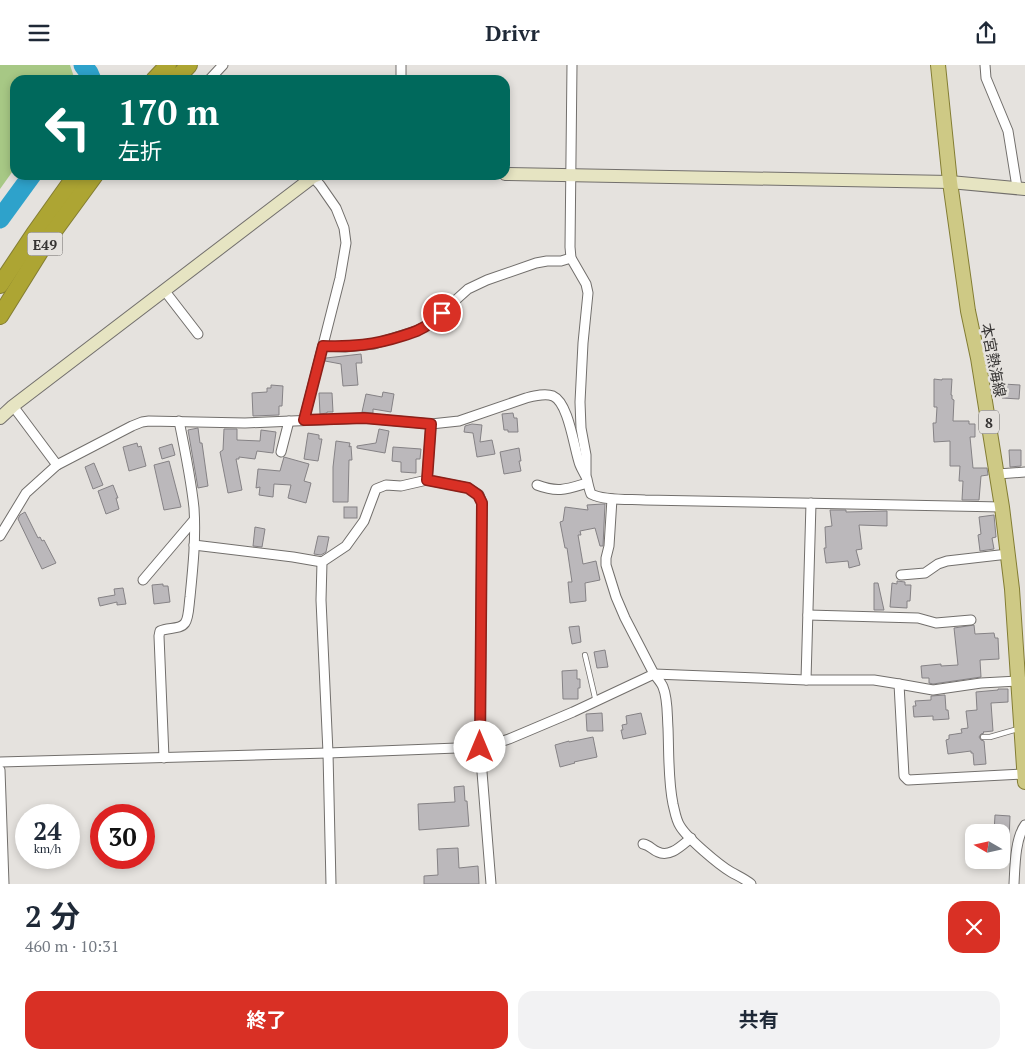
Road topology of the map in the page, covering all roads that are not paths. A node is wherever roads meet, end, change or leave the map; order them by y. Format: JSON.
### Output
{"nodes":[{"id":1,"x":168,"y":65,"type":"edge"},
{"id":2,"x":189,"y":65,"type":"edge"},
{"id":3,"x":223,"y":65,"type":"edge"},
{"id":4,"x":572,"y":65,"type":"edge"},
{"id":5,"x":938,"y":65,"type":"edge"},
{"id":6,"x":985,"y":65,"type":"edge"},
{"id":7,"x":159,"y":75,"type":"edge"},
{"id":8,"x":180,"y":75,"type":"edge"},
{"id":9,"x":214,"y":75,"type":"edge"},
{"id":10,"x":510,"y":174,"type":"edge"},
{"id":11,"x":570,"y":175,"type":"junction"},
{"id":12,"x":72,"y":180,"type":"edge"},
{"id":13,"x":91,"y":180,"type":"edge"},
{"id":14,"x":309,"y":180,"type":"edge"},
{"id":15,"x":317,"y":180,"type":"edge"},
{"id":16,"x":950,"y":182,"type":"junction"},
{"id":17,"x":1021,"y":188,"type":"edge"},
{"id":18,"x":571,"y":258,"type":"junction"},
{"id":19,"x":0,"y":285,"type":"edge"},
{"id":20,"x":164,"y":290,"type":"junction"},
{"id":21,"x":0,"y":316,"type":"edge"},
{"id":22,"x":198,"y":334,"type":"dead end"},
{"id":23,"x":323,"y":346,"type":"junction"},
{"id":24,"x":13,"y":406,"type":"junction"},
{"id":25,"x":0,"y":418,"type":"edge"},
{"id":26,"x":304,"y":420,"type":"junction"},
{"id":27,"x":179,"y":421,"type":"junction"},
{"id":28,"x":289,"y":421,"type":"junction"},
{"id":29,"x":431,"y":424,"type":"junction"},
{"id":30,"x":281,"y":452,"type":"dead end"},
{"id":31,"x":57,"y":465,"type":"junction"},
{"id":32,"x":1025,"y":472,"type":"edge"},
{"id":33,"x":998,"y":475,"type":"junction"},
{"id":34,"x":427,"y":480,"type":"junction"},
{"id":35,"x":587,"y":481,"type":"junction"},
{"id":36,"x":537,"y":485,"type":"dead end"},
{"id":37,"x":612,"y":499,"type":"junction"},
{"id":38,"x":811,"y":503,"type":"junction"},
{"id":39,"x":1002,"y":507,"type":"junction"},
{"id":40,"x":194,"y":520,"type":"junction"},
{"id":41,"x":0,"y":536,"type":"edge"},
{"id":42,"x":194,"y":545,"type":"junction"},
{"id":43,"x":1008,"y":554,"type":"junction"},
{"id":44,"x":322,"y":562,"type":"junction"},
{"id":45,"x":901,"y":575,"type":"dead end"},
{"id":46,"x":143,"y":580,"type":"dead end"},
{"id":47,"x":808,"y":615,"type":"junction"},
{"id":48,"x":971,"y":619,"type":"dead end"},
{"id":49,"x":585,"y":655,"type":"dead end"},
{"id":50,"x":654,"y":674,"type":"junction"},
{"id":51,"x":806,"y":680,"type":"junction"},
{"id":52,"x":1018,"y":681,"type":"junction"},
{"id":53,"x":899,"y":684,"type":"junction"},
{"id":54,"x":596,"y":702,"type":"junction"},
{"id":55,"x":1021,"y":728,"type":"junction"},
{"id":56,"x":983,"y":737,"type":"dead end"},
{"id":57,"x":480,"y":747,"type":"junction"},
{"id":58,"x":328,"y":753,"type":"junction"},
{"id":59,"x":164,"y":758,"type":"junction"},
{"id":60,"x":0,"y":762,"type":"edge"},
{"id":61,"x":0,"y":770,"type":"edge"},
{"id":62,"x":1024,"y":774,"type":"edge"},
{"id":63,"x":1025,"y":782,"type":"edge"},
{"id":64,"x":1025,"y":825,"type":"edge"},
{"id":65,"x":691,"y":838,"type":"junction"},
{"id":66,"x":643,"y":845,"type":"dead end"},
{"id":67,"x":4,"y":884,"type":"edge"},
{"id":68,"x":330,"y":884,"type":"edge"},
{"id":69,"x":490,"y":884,"type":"edge"},
{"id":70,"x":751,"y":884,"type":"edge"},
{"id":71,"x":1014,"y":884,"type":"edge"}],
"edges":[{"from":1,"to":7,"type":"highway"},
{"from":2,"to":8,"type":"highway"},
{"from":3,"to":9,"type":"street"},
{"from":4,"to":11,"type":"street"},
{"from":5,"to":16,"type":"main road","name":"本宮熱海線","number":"8"},
{"from":6,"to":17,"type":"street"},
{"from":10,"to":11,"type":"street"},
{"from":11,"to":16,"type":"street"},
{"from":11,"to":18,"type":"street"},
{"from":12,"to":19,"type":"highway","number":"E49"},
{"from":13,"to":21,"type":"highway","number":"E49"},
{"from":14,"to":20,"type":"street"},
{"from":15,"to":23,"type":"street"},
{"from":16,"to":17,"type":"street"},
{"from":16,"to":33,"type":"main road","name":"本宮熱海線","number":"8"},
{"from":18,"to":23,"type":"street"},
{"from":18,"to":35,"type":"street"},
{"from":20,"to":22,"type":"street"},
{"from":20,"to":24,"type":"street"},
{"from":23,"to":26,"type":"street"},
{"from":24,"to":25,"type":"street"},
{"from":24,"to":31,"type":"street"},
{"from":26,"to":28,"type":"street"},
{"from":26,"to":29,"type":"street"},
{"from":27,"to":28,"type":"street"},
{"from":27,"to":31,"type":"street"},
{"from":27,"to":40,"type":"street"},
{"from":28,"to":30,"type":"street"},
{"from":29,"to":34,"type":"street"},
{"from":29,"to":35,"type":"street"},
{"from":31,"to":41,"type":"street"},
{"from":32,"to":33,"type":"street"},
{"from":33,"to":39,"type":"main road","name":"本宮熱海線","number":"8"},
{"from":34,"to":44,"type":"street"},
{"from":34,"to":57,"type":"street"},
{"from":35,"to":36,"type":"street"},
{"from":35,"to":37,"type":"street"},
{"from":37,"to":38,"type":"street"},
{"from":37,"to":50,"type":"street"},
{"from":38,"to":39,"type":"street"},
{"from":38,"to":47,"type":"street"},
{"from":39,"to":43,"type":"main road","name":"本宮熱海線","number":"8"},
{"from":40,"to":42,"type":"street"},
{"from":40,"to":46,"type":"street"},
{"from":42,"to":44,"type":"street"},
{"from":42,"to":59,"type":"street"},
{"from":43,"to":45,"type":"street"},
{"from":43,"to":52,"type":"main road","name":"本宮熱海線","number":"8"},
{"from":44,"to":58,"type":"street"},
{"from":47,"to":48,"type":"street"},
{"from":47,"to":51,"type":"street"},
{"from":49,"to":54,"type":"lane"},
{"from":50,"to":51,"type":"street"},
{"from":50,"to":54,"type":"street"},
{"from":50,"to":65,"type":"street"},
{"from":51,"to":53,"type":"street"},
{"from":52,"to":53,"type":"street"},
{"from":52,"to":55,"type":"main road","name":"本宮熱海線","number":"8"},
{"from":53,"to":62,"type":"street"},
{"from":54,"to":57,"type":"street"},
{"from":55,"to":56,"type":"lane"},
{"from":55,"to":62,"type":"main road","name":"本宮熱海線","number":"8"},
{"from":57,"to":58,"type":"street"},
{"from":57,"to":69,"type":"street"},
{"from":58,"to":59,"type":"street"},
{"from":58,"to":68,"type":"street"},
{"from":59,"to":60,"type":"street"},
{"from":61,"to":67,"type":"street"},
{"from":62,"to":63,"type":"main road","name":"本宮熱海線","number":"8"},
{"from":64,"to":71,"type":"street"},
{"from":65,"to":66,"type":"street"},
{"from":65,"to":70,"type":"street"}]}
